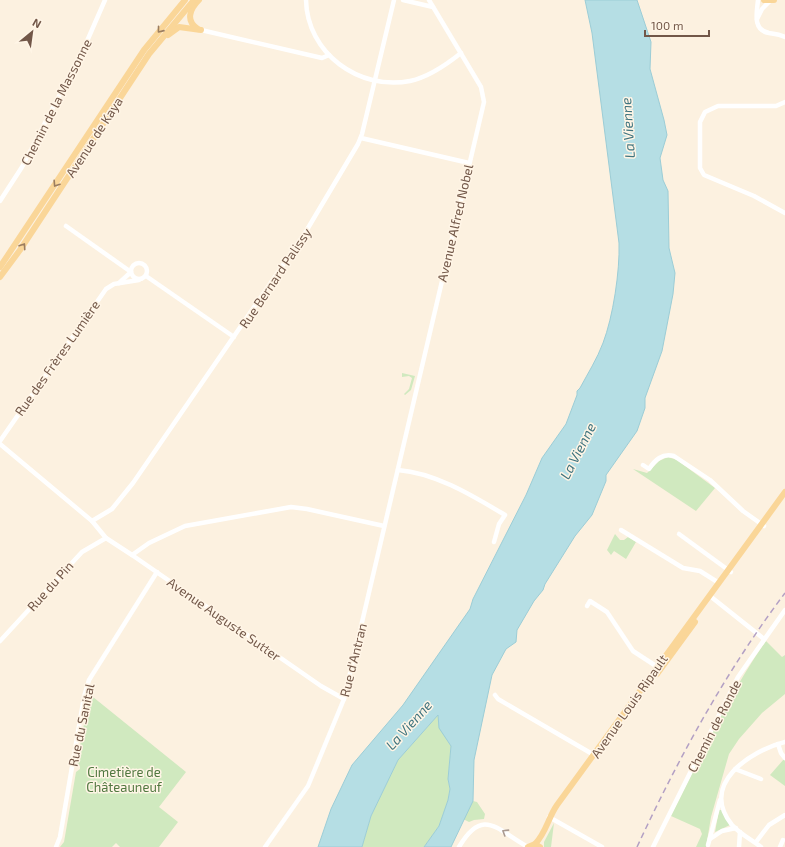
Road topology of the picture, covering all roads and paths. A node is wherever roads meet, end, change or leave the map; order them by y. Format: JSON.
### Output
{"nodes":[{"id":1,"x":104,"y":0,"type":"edge"},
{"id":2,"x":185,"y":0,"type":"edge"},
{"id":3,"x":194,"y":0,"type":"edge"},
{"id":4,"x":198,"y":0,"type":"edge"},
{"id":5,"x":306,"y":0,"type":"edge"},
{"id":6,"x":394,"y":0,"type":"edge"},
{"id":7,"x":403,"y":0,"type":"edge"},
{"id":8,"x":429,"y":0,"type":"edge"},
{"id":9,"x":758,"y":0,"type":"edge"},
{"id":10,"x":769,"y":0,"type":"edge"},
{"id":11,"x":433,"y":7,"type":"junction"},
{"id":12,"x":757,"y":20,"type":"junction"},
{"id":13,"x":201,"y":30,"type":"junction"},
{"id":14,"x":785,"y":37,"type":"edge"},
{"id":15,"x":461,"y":53,"type":"junction"},
{"id":16,"x":329,"y":55,"type":"junction"},
{"id":17,"x":137,"y":72,"type":"junction"},
{"id":18,"x":375,"y":81,"type":"junction"},
{"id":19,"x":785,"y":102,"type":"edge"},
{"id":20,"x":361,"y":138,"type":"junction"},
{"id":21,"x":469,"y":163,"type":"junction"},
{"id":22,"x":0,"y":201,"type":"edge"},
{"id":23,"x":785,"y":213,"type":"edge"},
{"id":24,"x":66,"y":226,"type":"dead end"},
{"id":25,"x":0,"y":267,"type":"edge"},
{"id":26,"x":131,"y":272,"type":"junction"},
{"id":27,"x":146,"y":276,"type":"junction"},
{"id":28,"x":0,"y":277,"type":"edge"},
{"id":29,"x":139,"y":280,"type":"junction"},
{"id":30,"x":119,"y":283,"type":"junction"},
{"id":31,"x":234,"y":337,"type":"junction"},
{"id":32,"x":0,"y":441,"type":"edge"},
{"id":33,"x":0,"y":444,"type":"edge"},
{"id":34,"x":400,"y":457,"type":"joint"},
{"id":35,"x":643,"y":466,"type":"dead end"},
{"id":36,"x":398,"y":470,"type":"junction"},
{"id":37,"x":785,"y":492,"type":"edge"},
{"id":38,"x":785,"y":498,"type":"edge"},
{"id":39,"x":92,"y":521,"type":"junction"},
{"id":40,"x":763,"y":525,"type":"junction"},
{"id":41,"x":384,"y":526,"type":"junction"},
{"id":42,"x":621,"y":530,"type":"dead end"},
{"id":43,"x":679,"y":534,"type":"dead end"},
{"id":44,"x":106,"y":538,"type":"junction"},
{"id":45,"x":494,"y":542,"type":"dead end"},
{"id":46,"x":132,"y":555,"type":"junction"},
{"id":47,"x":730,"y":571,"type":"junction"},
{"id":48,"x":157,"y":572,"type":"junction"},
{"id":49,"x":719,"y":583,"type":"junction"},
{"id":50,"x":711,"y":597,"type":"junction"},
{"id":51,"x":587,"y":606,"type":"dead end"},
{"id":52,"x":785,"y":610,"type":"edge"},
{"id":53,"x":764,"y":639,"type":"junction"},
{"id":54,"x":0,"y":641,"type":"edge"},
{"id":55,"x":659,"y":668,"type":"junction"},
{"id":56,"x":495,"y":695,"type":"dead end"},
{"id":57,"x":344,"y":699,"type":"junction"},
{"id":58,"x":785,"y":742,"type":"edge"},
{"id":59,"x":778,"y":744,"type":"junction"},
{"id":60,"x":594,"y":754,"type":"junction"},
{"id":61,"x":785,"y":758,"type":"edge"},
{"id":62,"x":735,"y":769,"type":"junction"},
{"id":63,"x":761,"y":779,"type":"dead end"},
{"id":64,"x":722,"y":795,"type":"junction"},
{"id":65,"x":785,"y":815,"type":"edge"},
{"id":66,"x":551,"y":818,"type":"junction"},
{"id":67,"x":736,"y":828,"type":"junction"},
{"id":68,"x":740,"y":832,"type":"junction"},
{"id":69,"x":710,"y":839,"type":"junction"},
{"id":70,"x":783,"y":840,"type":"dead end"},
{"id":71,"x":756,"y":842,"type":"junction"},
{"id":72,"x":708,"y":845,"type":"dead end"},
{"id":73,"x":538,"y":846,"type":"edge"},
{"id":74,"x":56,"y":847,"type":"edge"},
{"id":75,"x":265,"y":847,"type":"edge"},
{"id":76,"x":459,"y":847,"type":"edge"},
{"id":77,"x":528,"y":847,"type":"edge"},
{"id":78,"x":602,"y":847,"type":"edge"},
{"id":79,"x":653,"y":847,"type":"edge"},
{"id":80,"x":739,"y":847,"type":"edge"},
{"id":81,"x":762,"y":847,"type":"edge"},
{"id":82,"x":780,"y":847,"type":"edge"}],
"edges":[{"from":1,"to":22,"type":"street","name":"Chemin de la Massonne"},
{"from":2,"to":25,"type":"main road","name":"Avenue de Kaya","one_way":true},
{"from":3,"to":17,"type":"main road","name":"Avenue de Kaya"},
{"from":4,"to":13,"type":"main road"},
{"from":5,"to":16,"type":"street"},
{"from":6,"to":18,"type":"street","name":"Rue Bernard Palissy"},
{"from":7,"to":11,"type":"street"},
{"from":8,"to":11,"type":"street","name":"Avenue Alfred Nobel"},
{"from":9,"to":12,"type":"street"},
{"from":10,"to":12,"type":"street"},
{"from":11,"to":15,"type":"street","name":"Avenue Alfred Nobel"},
{"from":12,"to":14,"type":"street"},
{"from":13,"to":16,"type":"street"},
{"from":13,"to":17,"type":"main road"},
{"from":15,"to":18,"type":"street"},
{"from":15,"to":21,"type":"street","name":"Avenue Alfred Nobel"},
{"from":16,"to":18,"type":"street"},
{"from":28,"to":17,"type":"main road","name":"Avenue de Kaya","one_way":true},
{"from":18,"to":20,"type":"street","name":"Rue Bernard Palissy"},
{"from":19,"to":23,"type":"street"},
{"from":20,"to":21,"type":"street"},
{"from":20,"to":31,"type":"street","name":"Rue Bernard Palissy"},
{"from":21,"to":34,"type":"street","name":"Avenue Alfred Nobel"},
{"from":24,"to":26,"type":"street"},
{"from":26,"to":27,"type":"street"},
{"from":26,"to":29,"type":"street"},
{"from":26,"to":30,"type":"street","name":"Rue des Frères Lumière"},
{"from":27,"to":29,"type":"street"},
{"from":27,"to":31,"type":"street"},
{"from":29,"to":30,"type":"street","name":"Rue des Frères Lumière"},
{"from":30,"to":32,"type":"street","name":"Rue des Frères Lumière"},
{"from":31,"to":39,"type":"street","name":"Rue Bernard Palissy"},
{"from":33,"to":39,"type":"street","name":"Avenue Auguste Sutter"},
{"from":34,"to":36,"type":"street","name":"Rue d'Antran"},
{"from":35,"to":40,"type":"street"},
{"from":36,"to":41,"type":"street","name":"Rue d'Antran"},
{"from":36,"to":45,"type":"street"},
{"from":37,"to":40,"type":"main road","name":"Avenue Louis Ripault"},
{"from":38,"to":40,"type":"main road","name":"Avenue Louis Ripault"},
{"from":39,"to":44,"type":"street","name":"Avenue Auguste Sutter"},
{"from":40,"to":47,"type":"main road","name":"Avenue Louis Ripault"},
{"from":41,"to":46,"type":"street"},
{"from":41,"to":57,"type":"street","name":"Rue d'Antran"},
{"from":42,"to":49,"type":"street"},
{"from":43,"to":47,"type":"street"},
{"from":44,"to":46,"type":"street","name":"Avenue Auguste Sutter"},
{"from":44,"to":54,"type":"street","name":"Rue du Pin"},
{"from":46,"to":48,"type":"street","name":"Avenue Auguste Sutter"},
{"from":47,"to":49,"type":"main road","name":"Avenue Louis Ripault"},
{"from":47,"to":50,"type":"main road","name":"Avenue Louis Ripault"},
{"from":48,"to":57,"type":"street","name":"Avenue Auguste Sutter"},
{"from":48,"to":74,"type":"street","name":"Rue du Sanital"},
{"from":49,"to":50,"type":"main road","name":"Avenue Louis Ripault"},
{"from":50,"to":53,"type":"street"},
{"from":50,"to":55,"type":"main road","name":"Avenue Louis Ripault"},
{"from":51,"to":55,"type":"street"},
{"from":52,"to":53,"type":"street","name":"Chemin de Ronde"},
{"from":53,"to":79,"type":"street","name":"Chemin de Ronde"},
{"from":55,"to":60,"type":"main road","name":"Avenue Louis Ripault"},
{"from":55,"to":66,"type":"main road","name":"Avenue Louis Ripault"},
{"from":56,"to":60,"type":"street"},
{"from":57,"to":75,"type":"street","name":"Rue d'Antran"},
{"from":58,"to":59,"type":"street"},
{"from":59,"to":61,"type":"street"},
{"from":59,"to":62,"type":"street"},
{"from":60,"to":66,"type":"main road","name":"Avenue Louis Ripault"},
{"from":62,"to":63,"type":"street"},
{"from":62,"to":64,"type":"street"},
{"from":64,"to":67,"type":"street"},
{"from":64,"to":69,"type":"street"},
{"from":65,"to":71,"type":"street"},
{"from":66,"to":73,"type":"main road","name":"Avenue Louis Ripault"},
{"from":66,"to":78,"type":"street"},
{"from":67,"to":68,"type":"street"},
{"from":67,"to":69,"type":"street"},
{"from":68,"to":71,"type":"street"},
{"from":68,"to":80,"type":"street"},
{"from":69,"to":72,"type":"street"},
{"from":70,"to":82,"type":"street"},
{"from":71,"to":81,"type":"street"},
{"from":73,"to":77,"type":"main road"},
{"from":77,"to":76,"type":"street","one_way":true}]}
